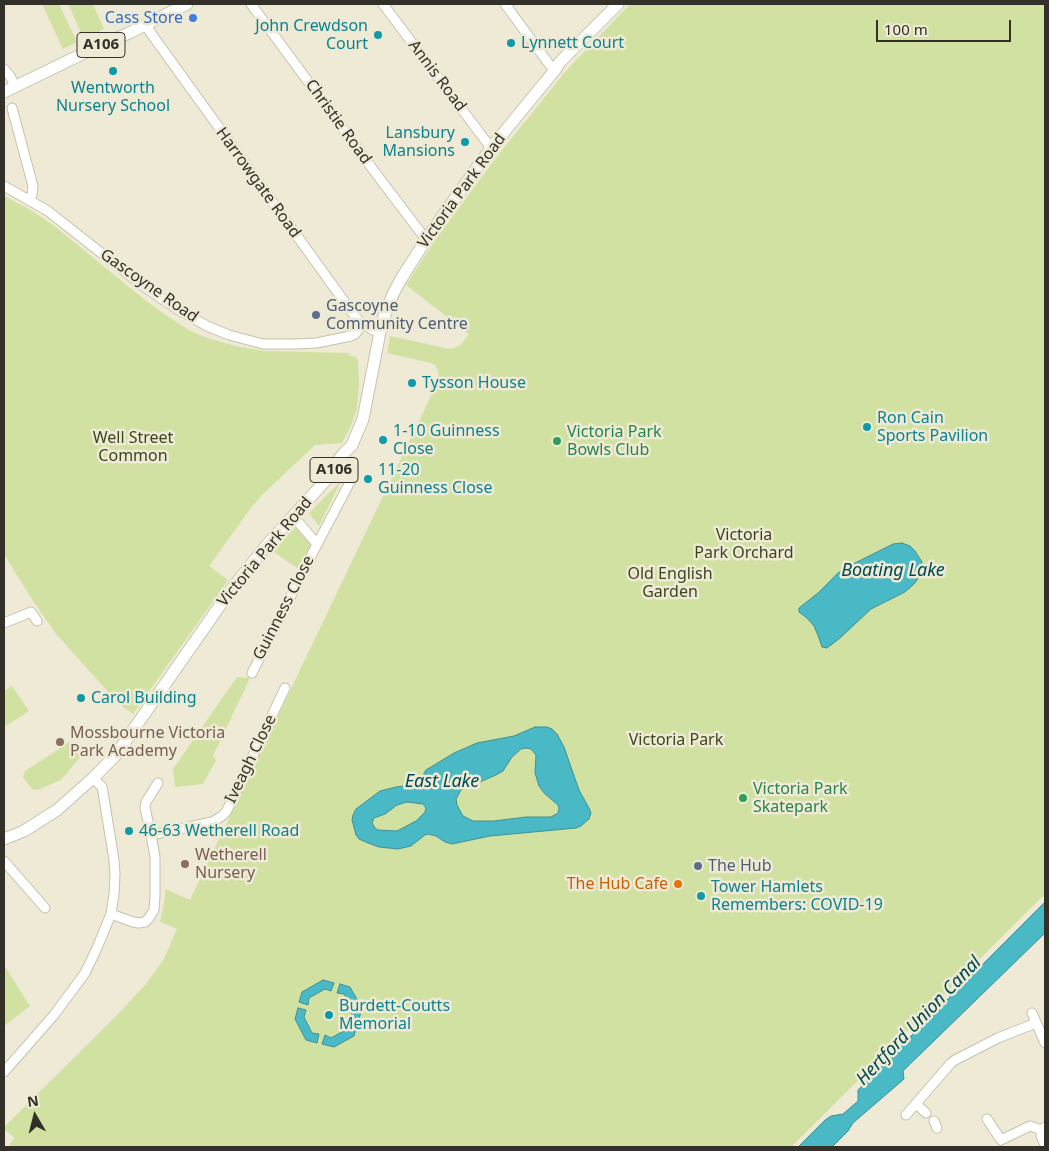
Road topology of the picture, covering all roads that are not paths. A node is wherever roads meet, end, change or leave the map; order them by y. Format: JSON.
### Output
{"nodes":[{"id":1,"x":187,"y":4,"type":"edge"},
{"id":2,"x":252,"y":4,"type":"edge"},
{"id":3,"x":383,"y":4,"type":"edge"},
{"id":4,"x":505,"y":4,"type":"edge"},
{"id":5,"x":618,"y":4,"type":"edge"},
{"id":6,"x":144,"y":25,"type":"junction"},
{"id":7,"x":5,"y":70,"type":"edge"},
{"id":8,"x":555,"y":70,"type":"junction"},
{"id":9,"x":15,"y":86,"type":"junction"},
{"id":10,"x":4,"y":92,"type":"edge"},
{"id":11,"x":12,"y":108,"type":"dead end"},
{"id":12,"x":491,"y":148,"type":"junction"},
{"id":13,"x":4,"y":186,"type":"edge"},
{"id":14,"x":29,"y":200,"type":"junction"},
{"id":15,"x":427,"y":238,"type":"junction"},
{"id":16,"x":364,"y":325,"type":"junction"},
{"id":17,"x":380,"y":332,"type":"junction"},
{"id":18,"x":350,"y":482,"type":"dead end"},
{"id":19,"x":293,"y":516,"type":"junction"},
{"id":20,"x":318,"y":544,"type":"junction"},
{"id":21,"x":37,"y":621,"type":"dead end"},
{"id":22,"x":4,"y":623,"type":"edge"},
{"id":23,"x":252,"y":673,"type":"dead end"},
{"id":24,"x":285,"y":688,"type":"dead end"},
{"id":25,"x":93,"y":778,"type":"junction"},
{"id":26,"x":158,"y":783,"type":"dead end"},
{"id":27,"x":151,"y":834,"type":"junction"},
{"id":28,"x":4,"y":839,"type":"edge"},
{"id":29,"x":4,"y":862,"type":"edge"},
{"id":30,"x":45,"y":908,"type":"dead end"},
{"id":31,"x":111,"y":914,"type":"junction"},
{"id":32,"x":1032,"y":1013,"type":"dead end"},
{"id":33,"x":1036,"y":1023,"type":"junction"},
{"id":34,"x":1045,"y":1043,"type":"edge"},
{"id":35,"x":4,"y":1072,"type":"edge"},
{"id":36,"x":916,"y":1104,"type":"junction"},
{"id":37,"x":926,"y":1113,"type":"dead end"},
{"id":38,"x":906,"y":1115,"type":"dead end"},
{"id":39,"x":987,"y":1120,"type":"dead end"},
{"id":40,"x":1044,"y":1128,"type":"edge"},
{"id":41,"x":1045,"y":1145,"type":"edge"}],
"edges":[{"from":1,"to":6,"type":"main road","number":"A106"},
{"from":2,"to":15,"type":"street","name":"Christie Road"},
{"from":3,"to":12,"type":"street","name":"Annis Road"},
{"from":4,"to":8,"type":"street"},
{"from":5,"to":8,"type":"main road","name":"Victoria Park Road","number":"A106"},
{"from":6,"to":9,"type":"main road","number":"A106"},
{"from":6,"to":16,"type":"street","name":"Harrowgate Road"},
{"from":7,"to":9,"type":"street"},
{"from":8,"to":12,"type":"main road","name":"Victoria Park Road","number":"A106"},
{"from":9,"to":10,"type":"main road","number":"A106"},
{"from":11,"to":14,"type":"street"},
{"from":12,"to":15,"type":"main road","name":"Victoria Park Road","number":"A106"},
{"from":13,"to":14,"type":"street","name":"Gascoyne Road"},
{"from":14,"to":16,"type":"street","name":"Gascoyne Road"},
{"from":15,"to":17,"type":"main road","name":"Victoria Park Road","number":"A106"},
{"from":16,"to":17,"type":"street","name":"Harrowgate Road"},
{"from":17,"to":19,"type":"main road","name":"Victoria Park Road","number":"A106"},
{"from":18,"to":20,"type":"street","name":"Guinness Close"},
{"from":19,"to":20,"type":"street","name":"Guinness Close"},
{"from":19,"to":25,"type":"main road","name":"Victoria Park Road","number":"A106"},
{"from":20,"to":23,"type":"street","name":"Guinness Close"},
{"from":21,"to":22,"type":"street"},
{"from":24,"to":27,"type":"street","name":"Iveagh Close"},
{"from":25,"to":28,"type":"main road","name":"Victoria Park Road","number":"A106"},
{"from":25,"to":31,"type":"street"},
{"from":26,"to":27,"type":"street"},
{"from":27,"to":31,"type":"street"},
{"from":29,"to":30,"type":"street"},
{"from":31,"to":35,"type":"street"},
{"from":32,"to":33,"type":"street"},
{"from":33,"to":34,"type":"street"},
{"from":33,"to":36,"type":"street"},
{"from":36,"to":37,"type":"street"},
{"from":36,"to":38,"type":"street"},
{"from":39,"to":40,"type":"street"},
{"from":40,"to":41,"type":"street"}]}
